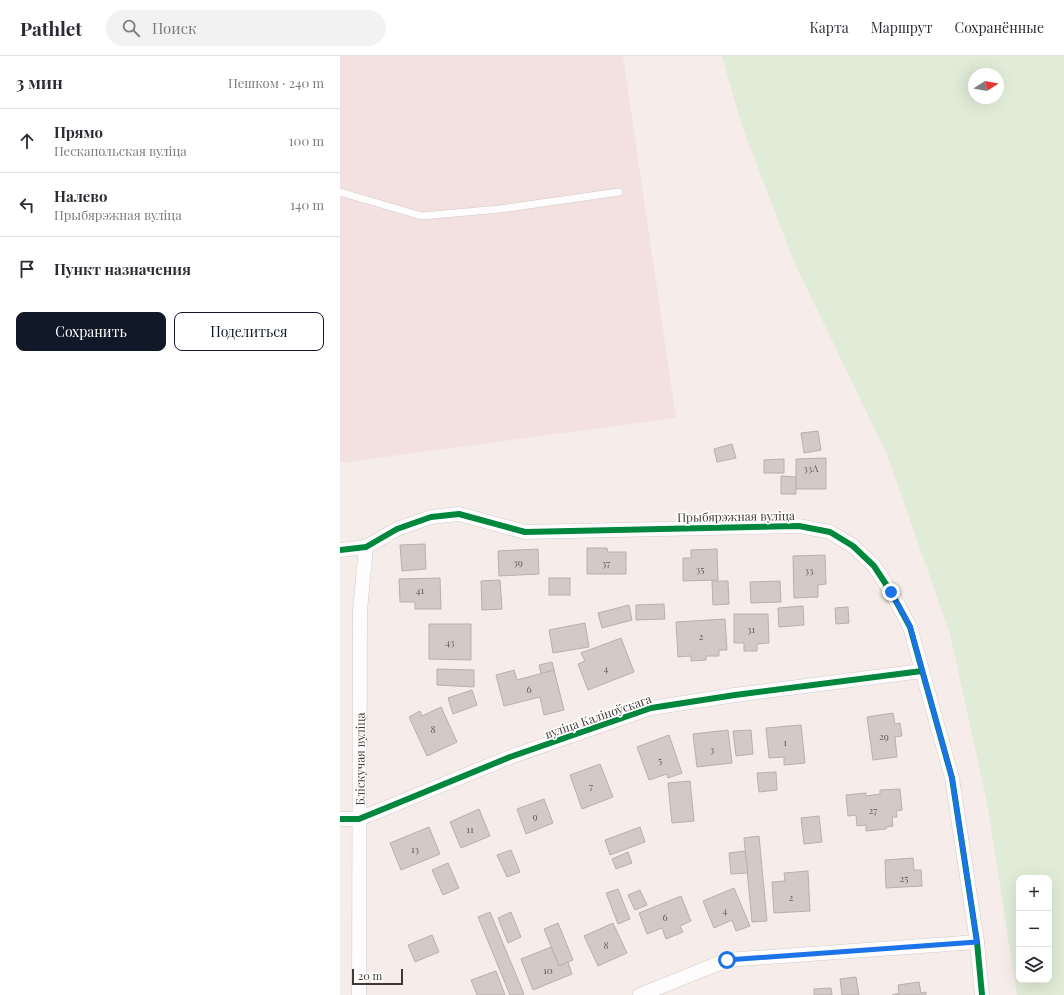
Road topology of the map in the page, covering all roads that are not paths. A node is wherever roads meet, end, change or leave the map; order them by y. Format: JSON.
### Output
{"nodes":[{"id":1,"x":340,"y":192,"type":"edge"},
{"id":2,"x":619,"y":192,"type":"dead end"},
{"id":3,"x":366,"y":547,"type":"junction"},
{"id":4,"x":340,"y":550,"type":"edge"},
{"id":5,"x":922,"y":671,"type":"junction"},
{"id":6,"x":340,"y":819,"type":"edge"},
{"id":7,"x":359,"y":819,"type":"junction"},
{"id":8,"x":977,"y":942,"type":"junction"},
{"id":9,"x":359,"y":995,"type":"edge"},
{"id":10,"x":640,"y":995,"type":"edge"},
{"id":11,"x":982,"y":995,"type":"edge"}],
"edges":[{"from":1,"to":2,"type":"lane"},
{"from":3,"to":4,"type":"street","name":"Прыбярэжная вуліца"},
{"from":3,"to":5,"type":"street","name":"Прыбярэжная вуліца"},
{"from":3,"to":7,"type":"street","name":"Бліскучая вуліца"},
{"from":5,"to":7,"type":"street","name":"вуліца Каліноўскага"},
{"from":5,"to":8,"type":"street","name":"Прыбярэжная вуліца"},
{"from":6,"to":7,"type":"street","name":"вуліца Каліноўскага"},
{"from":7,"to":9,"type":"street","name":"Бліскучая вуліца"},
{"from":8,"to":10,"type":"street"},
{"from":8,"to":11,"type":"street","name":"Прыбярэжная вуліца"}]}
